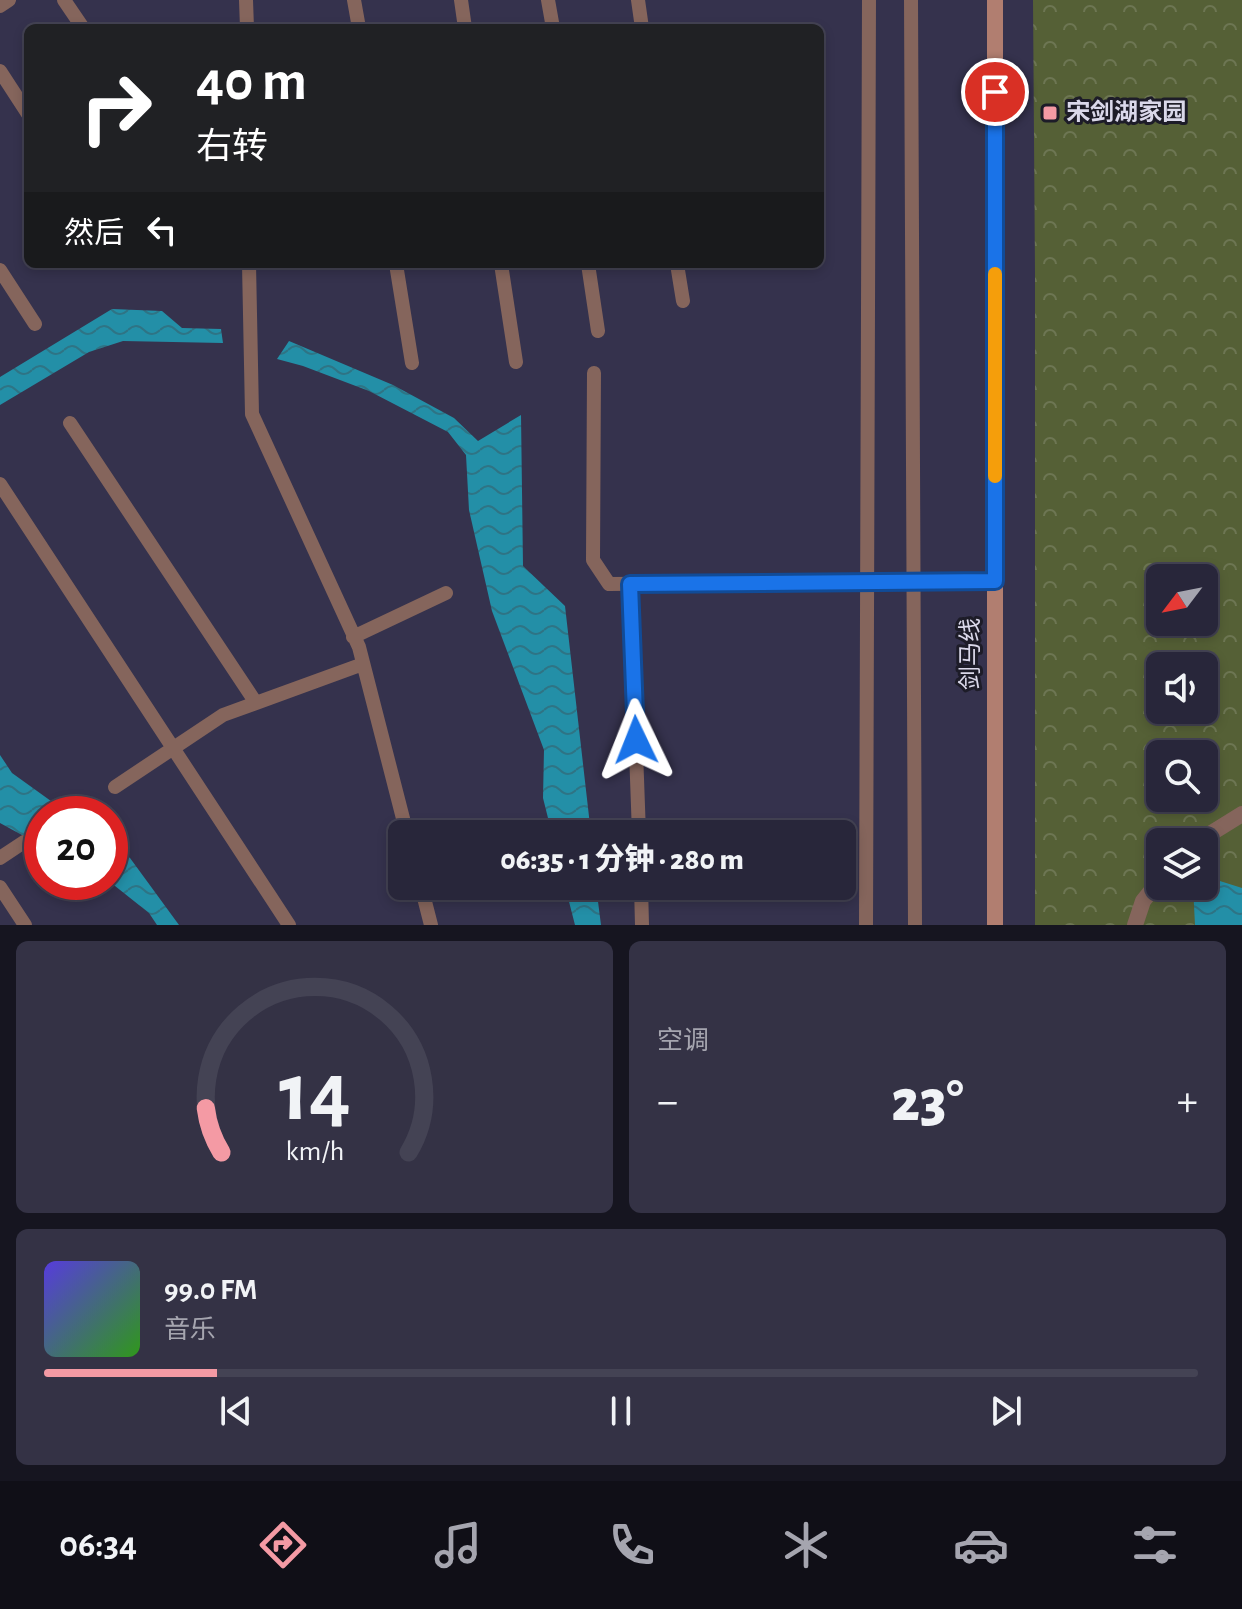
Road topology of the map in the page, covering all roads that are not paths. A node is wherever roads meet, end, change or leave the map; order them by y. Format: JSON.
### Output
{"nodes":[{"id":1,"x":9,"y":0,"type":"edge"},
{"id":2,"x":64,"y":0,"type":"edge"},
{"id":3,"x":246,"y":0,"type":"edge"},
{"id":4,"x":354,"y":0,"type":"edge"},
{"id":5,"x":461,"y":0,"type":"edge"},
{"id":6,"x":548,"y":0,"type":"edge"},
{"id":7,"x":638,"y":0,"type":"edge"},
{"id":8,"x":869,"y":0,"type":"edge"},
{"id":9,"x":911,"y":0,"type":"edge"},
{"id":10,"x":995,"y":0,"type":"edge"},
{"id":11,"x":0,"y":6,"type":"edge"},
{"id":12,"x":80,"y":24,"type":"edge"},
{"id":13,"x":247,"y":24,"type":"edge"},
{"id":14,"x":358,"y":24,"type":"edge"},
{"id":15,"x":464,"y":24,"type":"edge"},
{"id":16,"x":552,"y":24,"type":"edge"},
{"id":17,"x":641,"y":24,"type":"edge"},
{"id":18,"x":0,"y":71,"type":"edge"},
{"id":19,"x":24,"y":108,"type":"edge"},
{"id":20,"x":249,"y":268,"type":"edge"},
{"id":21,"x":397,"y":268,"type":"edge"},
{"id":22,"x":502,"y":268,"type":"edge"},
{"id":23,"x":589,"y":268,"type":"edge"},
{"id":24,"x":678,"y":268,"type":"edge"},
{"id":25,"x":0,"y":270,"type":"edge"},
{"id":26,"x":683,"y":301,"type":"dead end"},
{"id":27,"x":35,"y":324,"type":"dead end"},
{"id":28,"x":598,"y":331,"type":"dead end"},
{"id":29,"x":516,"y":362,"type":"dead end"},
{"id":30,"x":412,"y":363,"type":"dead end"},
{"id":31,"x":594,"y":373,"type":"dead end"},
{"id":32,"x":70,"y":423,"type":"dead end"},
{"id":33,"x":0,"y":484,"type":"edge"},
{"id":34,"x":995,"y":581,"type":"junction"},
{"id":35,"x":867,"y":582,"type":"junction"},
{"id":36,"x":914,"y":582,"type":"junction"},
{"id":37,"x":630,"y":584,"type":"junction"},
{"id":38,"x":446,"y":593,"type":"dead end"},
{"id":39,"x":353,"y":637,"type":"junction"},
{"id":40,"x":363,"y":664,"type":"junction"},
{"id":41,"x":256,"y":703,"type":"junction"},
{"id":42,"x":174,"y":748,"type":"junction"},
{"id":43,"x":115,"y":787,"type":"dead end"},
{"id":44,"x":1242,"y":814,"type":"edge"},
{"id":45,"x":403,"y":820,"type":"edge"},
{"id":46,"x":638,"y":820,"type":"edge"},
{"id":47,"x":1218,"y":829,"type":"edge"},
{"id":48,"x":24,"y":842,"type":"dead end"},
{"id":49,"x":0,"y":858,"type":"edge"},
{"id":50,"x":0,"y":887,"type":"edge"},
{"id":51,"x":1146,"y":897,"type":"edge"},
{"id":52,"x":425,"y":900,"type":"edge"},
{"id":53,"x":641,"y":900,"type":"edge"},
{"id":54,"x":25,"y":925,"type":"edge"},
{"id":55,"x":289,"y":925,"type":"edge"},
{"id":56,"x":431,"y":925,"type":"edge"},
{"id":57,"x":642,"y":925,"type":"edge"},
{"id":58,"x":866,"y":925,"type":"edge"},
{"id":59,"x":915,"y":925,"type":"edge"},
{"id":60,"x":995,"y":925,"type":"edge"},
{"id":61,"x":1135,"y":925,"type":"edge"}],
"edges":[{"from":1,"to":11,"type":"lane"},
{"from":2,"to":12,"type":"lane"},
{"from":3,"to":13,"type":"lane"},
{"from":4,"to":14,"type":"lane"},
{"from":5,"to":15,"type":"lane"},
{"from":6,"to":16,"type":"lane"},
{"from":7,"to":17,"type":"lane"},
{"from":8,"to":35,"type":"lane"},
{"from":9,"to":36,"type":"lane"},
{"from":10,"to":34,"type":"main road","name":"剑马线"},
{"from":18,"to":19,"type":"lane"},
{"from":20,"to":39,"type":"lane"},
{"from":21,"to":30,"type":"lane"},
{"from":22,"to":29,"type":"lane"},
{"from":23,"to":28,"type":"lane"},
{"from":24,"to":26,"type":"lane"},
{"from":25,"to":27,"type":"lane"},
{"from":31,"to":37,"type":"lane"},
{"from":32,"to":41,"type":"lane"},
{"from":33,"to":42,"type":"lane"},
{"from":34,"to":36,"type":"lane"},
{"from":34,"to":60,"type":"main road","name":"剑马线"},
{"from":35,"to":36,"type":"lane"},
{"from":35,"to":37,"type":"lane"},
{"from":35,"to":58,"type":"lane"},
{"from":36,"to":59,"type":"lane"},
{"from":37,"to":46,"type":"lane"},
{"from":38,"to":39,"type":"lane"},
{"from":39,"to":40,"type":"lane"},
{"from":40,"to":41,"type":"lane"},
{"from":40,"to":45,"type":"lane"},
{"from":41,"to":42,"type":"lane"},
{"from":42,"to":43,"type":"lane"},
{"from":42,"to":55,"type":"lane"},
{"from":44,"to":47,"type":"street"},
{"from":48,"to":49,"type":"lane"},
{"from":50,"to":54,"type":"lane"},
{"from":51,"to":61,"type":"street"},
{"from":52,"to":56,"type":"lane"},
{"from":53,"to":57,"type":"lane"}]}
